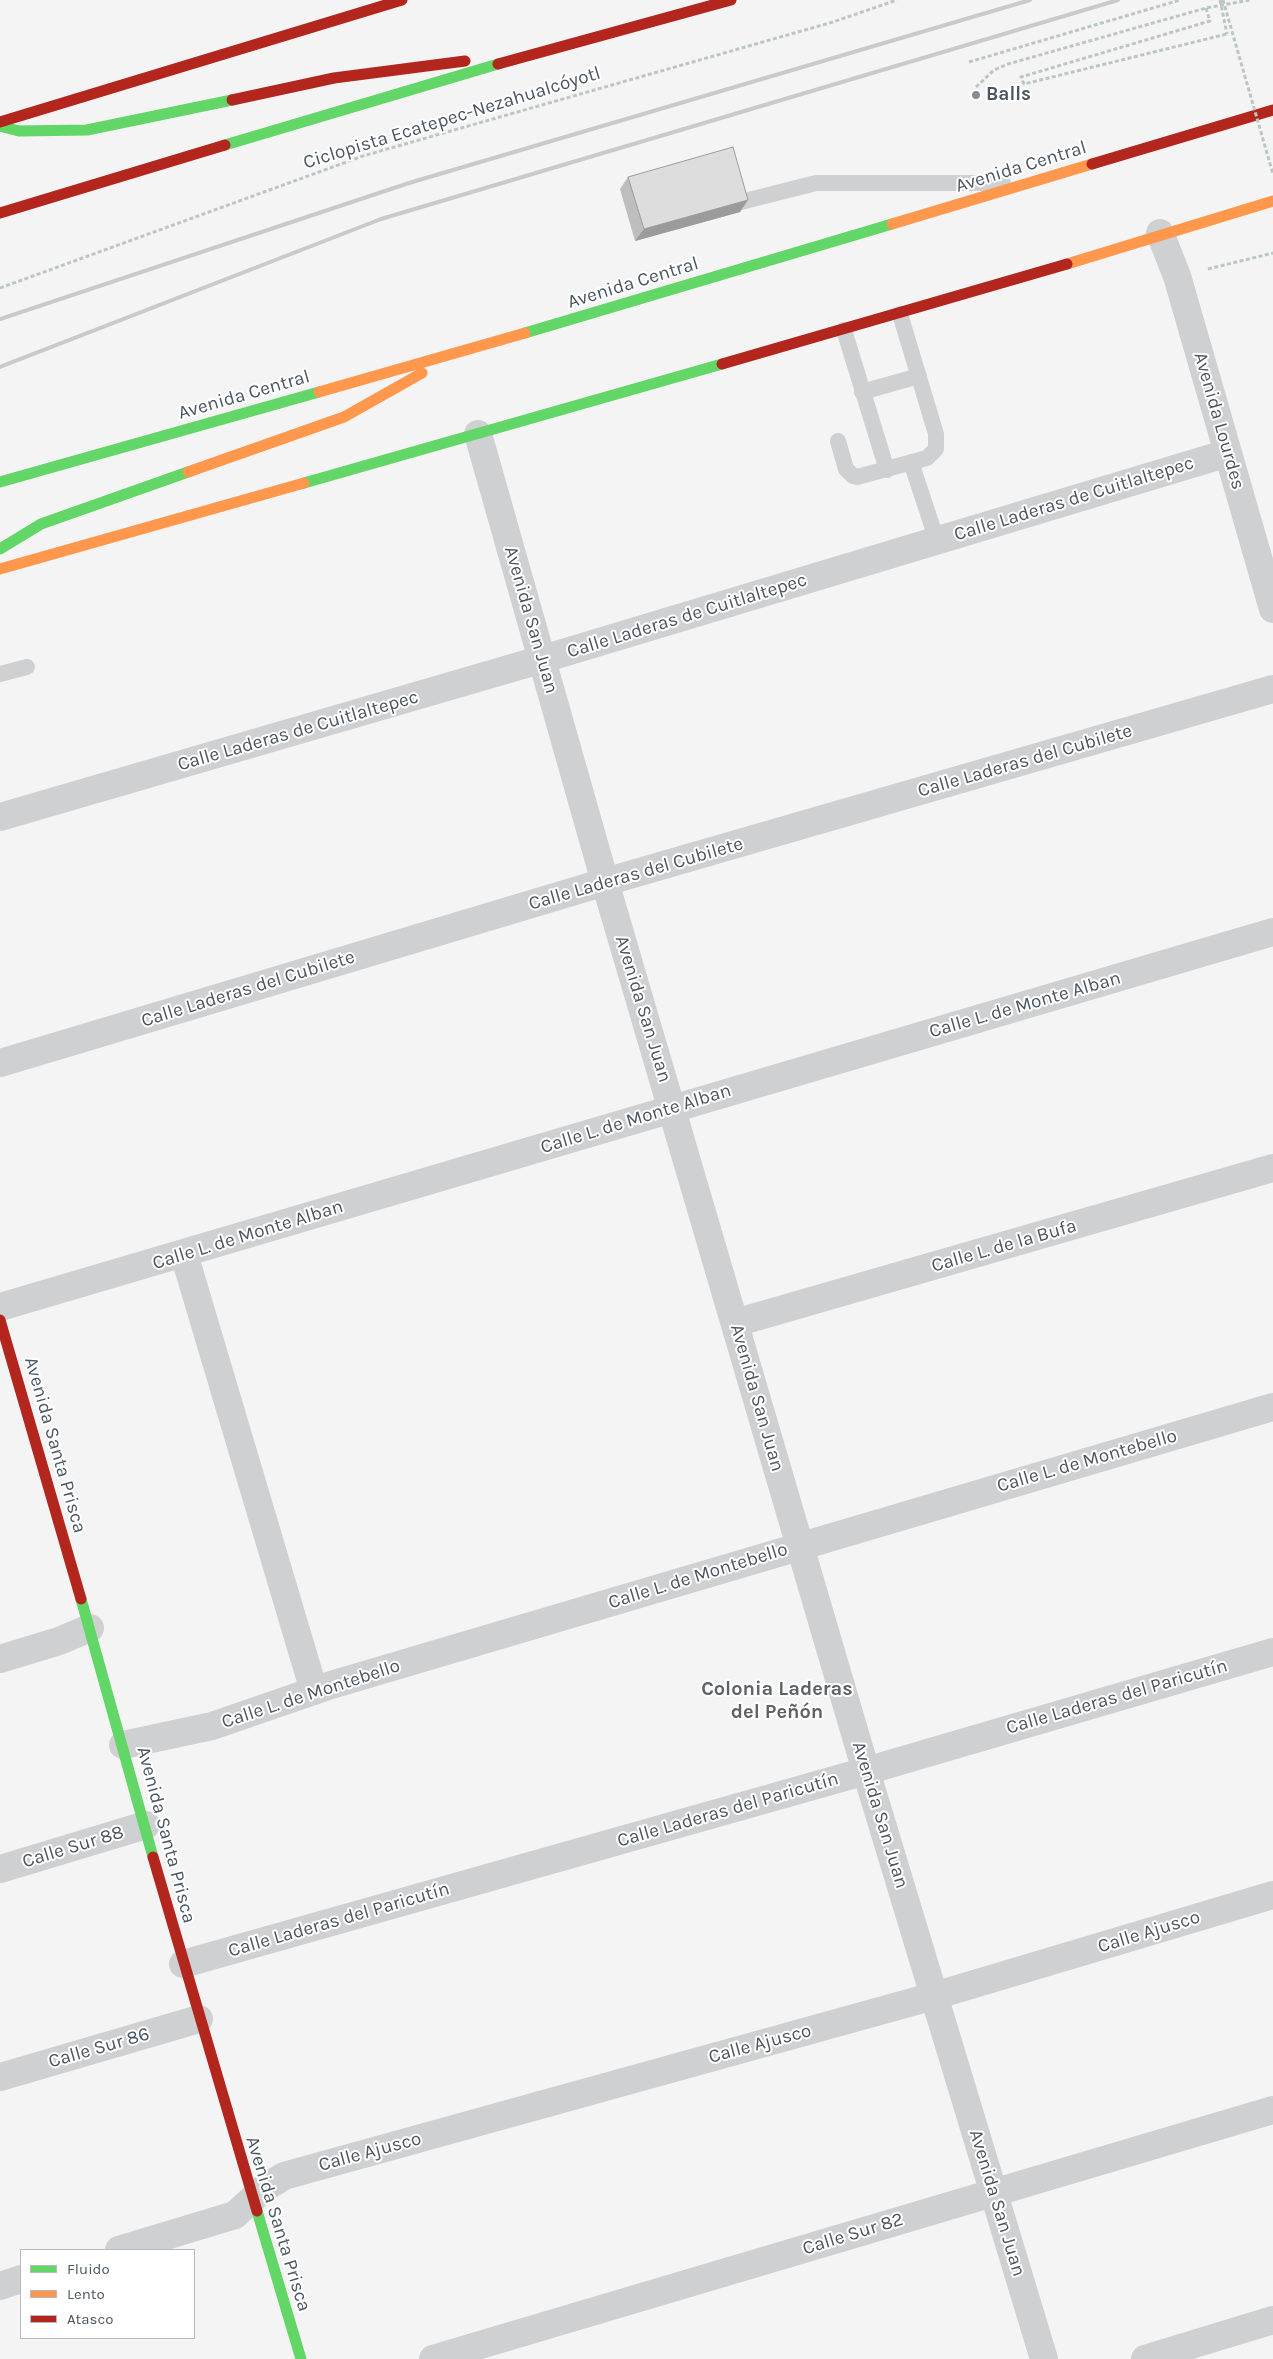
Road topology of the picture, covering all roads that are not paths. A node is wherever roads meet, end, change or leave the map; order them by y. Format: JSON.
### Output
{"nodes":[{"id":1,"x":402,"y":0,"type":"edge"},
{"id":2,"x":731,"y":0,"type":"edge"},
{"id":3,"x":524,"y":56,"type":"junction"},
{"id":4,"x":1273,"y":110,"type":"edge"},
{"id":5,"x":0,"y":122,"type":"edge"},
{"id":6,"x":0,"y":126,"type":"edge"},
{"id":7,"x":1028,"y":183,"type":"junction"},
{"id":8,"x":1273,"y":200,"type":"edge"},
{"id":9,"x":737,"y":202,"type":"edge"},
{"id":10,"x":0,"y":213,"type":"edge"},
{"id":11,"x":1160,"y":233,"type":"junction"},
{"id":12,"x":900,"y":314,"type":"junction"},
{"id":13,"x":844,"y":330,"type":"junction"},
{"id":14,"x":446,"y":357,"type":"junction"},
{"id":15,"x":919,"y":376,"type":"junction"},
{"id":16,"x":862,"y":392,"type":"junction"},
{"id":17,"x":478,"y":434,"type":"junction"},
{"id":18,"x":838,"y":440,"type":"dead end"},
{"id":19,"x":1228,"y":453,"type":"junction"},
{"id":20,"x":912,"y":462,"type":"junction"},
{"id":21,"x":887,"y":470,"type":"junction"},
{"id":22,"x":0,"y":482,"type":"edge"},
{"id":23,"x":937,"y":541,"type":"junction"},
{"id":24,"x":0,"y":549,"type":"edge"},
{"id":25,"x":0,"y":569,"type":"edge"},
{"id":26,"x":1273,"y":609,"type":"edge"},
{"id":27,"x":543,"y":659,"type":"junction"},
{"id":28,"x":27,"y":667,"type":"dead end"},
{"id":29,"x":0,"y":674,"type":"edge"},
{"id":30,"x":1273,"y":689,"type":"edge"},
{"id":31,"x":0,"y":817,"type":"edge"},
{"id":32,"x":605,"y":882,"type":"junction"},
{"id":33,"x":1273,"y":932,"type":"edge"},
{"id":34,"x":0,"y":1064,"type":"edge"},
{"id":35,"x":672,"y":1108,"type":"junction"},
{"id":36,"x":1273,"y":1168,"type":"edge"},
{"id":37,"x":184,"y":1254,"type":"junction"},
{"id":38,"x":0,"y":1307,"type":"edge"},
{"id":39,"x":0,"y":1320,"type":"edge"},
{"id":40,"x":735,"y":1323,"type":"junction"},
{"id":41,"x":1273,"y":1407,"type":"edge"},
{"id":42,"x":801,"y":1546,"type":"junction"},
{"id":43,"x":90,"y":1628,"type":"junction"},
{"id":44,"x":1273,"y":1652,"type":"edge"},
{"id":45,"x":0,"y":1660,"type":"edge"},
{"id":46,"x":314,"y":1691,"type":"junction"},
{"id":47,"x":124,"y":1744,"type":"junction"},
{"id":48,"x":866,"y":1771,"type":"junction"},
{"id":49,"x":146,"y":1825,"type":"junction"},
{"id":50,"x":0,"y":1869,"type":"edge"},
{"id":51,"x":1273,"y":1895,"type":"edge"},
{"id":52,"x":183,"y":1964,"type":"junction"},
{"id":53,"x":934,"y":1996,"type":"junction"},
{"id":54,"x":199,"y":2019,"type":"junction"},
{"id":55,"x":0,"y":2077,"type":"edge"},
{"id":56,"x":1273,"y":2110,"type":"edge"},
{"id":57,"x":993,"y":2192,"type":"junction"},
{"id":58,"x":253,"y":2200,"type":"junction"},
{"id":59,"x":122,"y":2249,"type":"edge"},
{"id":60,"x":20,"y":2279,"type":"edge"},
{"id":61,"x":0,"y":2286,"type":"edge"},
{"id":62,"x":1273,"y":2320,"type":"edge"},
{"id":63,"x":301,"y":2359,"type":"edge"},
{"id":64,"x":433,"y":2359,"type":"edge"},
{"id":65,"x":1044,"y":2359,"type":"edge"},
{"id":66,"x":1145,"y":2359,"type":"edge"}],
"edges":[{"from":1,"to":5,"type":"main road"},
{"from":2,"to":3,"type":"main road"},
{"from":3,"to":6,"type":"main road"},
{"from":3,"to":10,"type":"main road"},
{"from":4,"to":7,"type":"main road","name":"Avenida Central"},
{"from":7,"to":9,"type":"lane"},
{"from":7,"to":14,"type":"main road","name":"Avenida Central"},
{"from":8,"to":11,"type":"main road"},
{"from":11,"to":12,"type":"main road"},
{"from":11,"to":19,"type":"street","name":"Avenida Lourdes"},
{"from":12,"to":13,"type":"main road"},
{"from":12,"to":15,"type":"lane"},
{"from":13,"to":16,"type":"lane"},
{"from":13,"to":17,"type":"main road"},
{"from":14,"to":22,"type":"main road","name":"Avenida Central"},
{"from":14,"to":24,"type":"main road"},
{"from":15,"to":16,"type":"lane"},
{"from":15,"to":20,"type":"lane"},
{"from":16,"to":21,"type":"lane"},
{"from":17,"to":25,"type":"main road"},
{"from":17,"to":27,"type":"street","name":"Avenida San Juan"},
{"from":18,"to":21,"type":"lane"},
{"from":19,"to":23,"type":"street","name":"Calle Laderas de Cuitlaltepec"},
{"from":19,"to":26,"type":"street","name":"Avenida Lourdes"},
{"from":20,"to":21,"type":"lane"},
{"from":20,"to":23,"type":"lane"},
{"from":23,"to":27,"type":"street","name":"Calle Laderas de Cuitlaltepec"},
{"from":27,"to":31,"type":"street","name":"Calle Laderas de Cuitlaltepec"},
{"from":27,"to":32,"type":"street","name":"Avenida San Juan"},
{"from":28,"to":29,"type":"lane"},
{"from":30,"to":32,"type":"street","name":"Calle Laderas del Cubilete"},
{"from":32,"to":34,"type":"street","name":"Calle Laderas del Cubilete"},
{"from":32,"to":35,"type":"street","name":"Avenida San Juan"},
{"from":33,"to":35,"type":"street","name":"Calle L. de Monte Alban"},
{"from":35,"to":37,"type":"street","name":"Calle L. de Monte Alban"},
{"from":35,"to":40,"type":"street","name":"Avenida San Juan"},
{"from":36,"to":40,"type":"street","name":"Calle L. de la Bufa"},
{"from":37,"to":38,"type":"street","name":"Calle L. de Monte Alban"},
{"from":37,"to":46,"type":"street"},
{"from":39,"to":43,"type":"main road","name":"Avenida Santa Prisca"},
{"from":40,"to":42,"type":"street","name":"Avenida San Juan"},
{"from":41,"to":42,"type":"street","name":"Calle L. de Montebello"},
{"from":42,"to":46,"type":"street","name":"Calle L. de Montebello"},
{"from":42,"to":48,"type":"street","name":"Avenida San Juan"},
{"from":43,"to":45,"type":"street"},
{"from":43,"to":47,"type":"main road","name":"Avenida Santa Prisca"},
{"from":44,"to":48,"type":"street","name":"Calle Laderas del Paricutín"},
{"from":46,"to":47,"type":"street","name":"Calle L. de Montebello"},
{"from":47,"to":49,"type":"main road","name":"Avenida Santa Prisca"},
{"from":48,"to":52,"type":"street","name":"Calle Laderas del Paricutín"},
{"from":48,"to":53,"type":"street","name":"Avenida San Juan"},
{"from":49,"to":50,"type":"street","name":"Calle Sur 88"},
{"from":49,"to":52,"type":"main road","name":"Avenida Santa Prisca"},
{"from":51,"to":53,"type":"street","name":"Calle Ajusco"},
{"from":52,"to":54,"type":"main road","name":"Avenida Santa Prisca"},
{"from":53,"to":57,"type":"street","name":"Avenida San Juan"},
{"from":53,"to":58,"type":"street","name":"Calle Ajusco"},
{"from":54,"to":55,"type":"street","name":"Calle Sur 86"},
{"from":54,"to":58,"type":"main road","name":"Avenida Santa Prisca"},
{"from":56,"to":57,"type":"street","name":"Calle Sur 82"},
{"from":57,"to":64,"type":"street","name":"Calle Sur 82"},
{"from":57,"to":65,"type":"street","name":"Avenida San Juan"},
{"from":58,"to":59,"type":"street","name":"Calle Ajusco"},
{"from":58,"to":63,"type":"main road","name":"Avenida Santa Prisca"},
{"from":60,"to":61,"type":"street"},
{"from":62,"to":66,"type":"street"}]}
